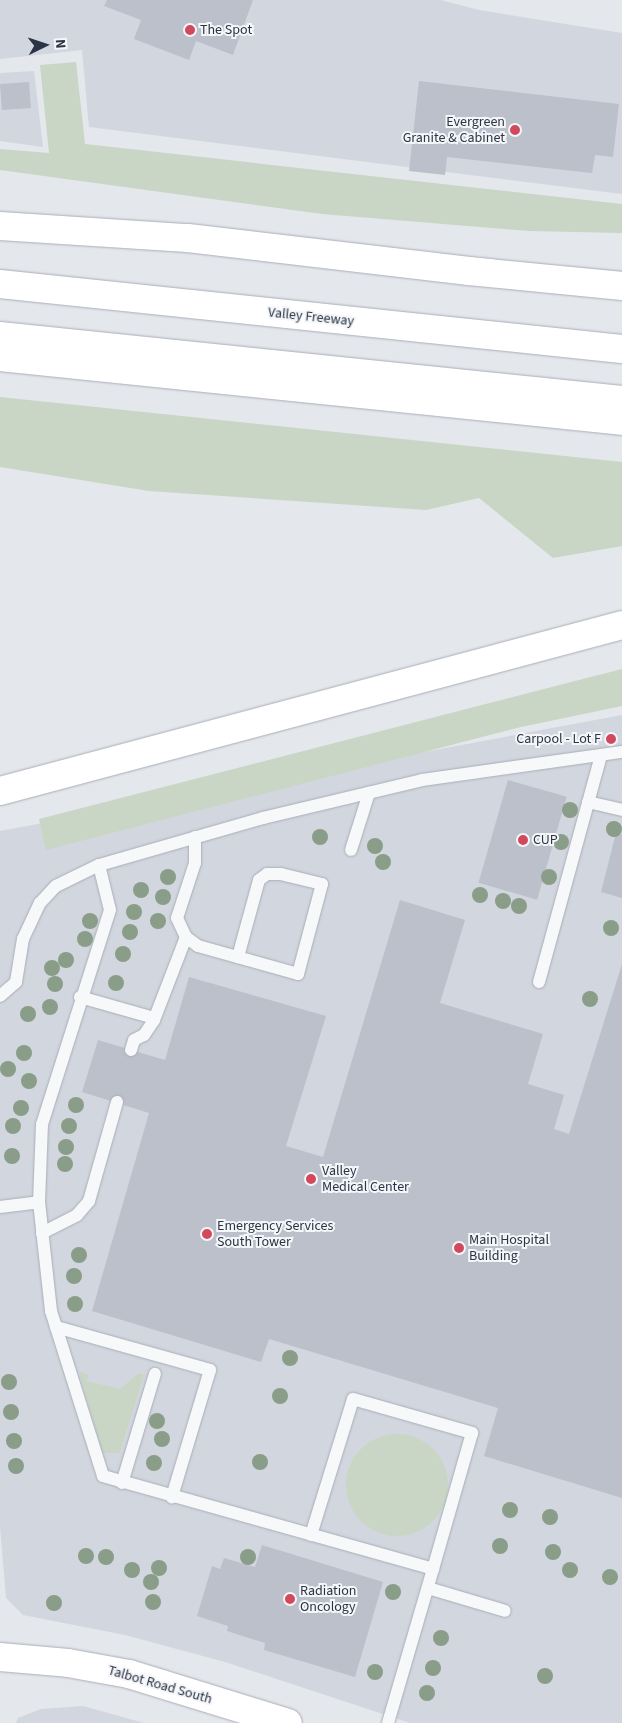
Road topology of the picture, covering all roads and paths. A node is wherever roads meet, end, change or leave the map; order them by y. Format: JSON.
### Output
{"nodes":[{"id":1,"x":0,"y":226,"type":"edge"},
{"id":2,"x":0,"y":284,"type":"edge"},
{"id":3,"x":622,"y":286,"type":"edge"},
{"id":4,"x":0,"y":336,"type":"edge"},
{"id":5,"x":622,"y":349,"type":"edge"},
{"id":6,"x":0,"y":357,"type":"edge"},
{"id":7,"x":622,"y":400,"type":"edge"},
{"id":8,"x":622,"y":421,"type":"edge"},
{"id":9,"x":622,"y":625,"type":"edge"},
{"id":10,"x":622,"y":752,"type":"edge"},
{"id":11,"x":601,"y":755,"type":"junction"},
{"id":12,"x":0,"y":791,"type":"edge"},
{"id":13,"x":369,"y":793,"type":"junction"},
{"id":14,"x":588,"y":802,"type":"junction"},
{"id":15,"x":622,"y":810,"type":"edge"},
{"id":16,"x":195,"y":837,"type":"junction"},
{"id":17,"x":351,"y":850,"type":"dead end"},
{"id":18,"x":99,"y":865,"type":"junction"},
{"id":19,"x":186,"y":937,"type":"junction"},
{"id":20,"x":238,"y":957,"type":"junction"},
{"id":21,"x":539,"y":982,"type":"dead end"},
{"id":22,"x":0,"y":996,"type":"edge"},
{"id":23,"x":80,"y":998,"type":"junction"},
{"id":24,"x":154,"y":1018,"type":"junction"},
{"id":25,"x":132,"y":1050,"type":"dead end"},
{"id":26,"x":117,"y":1102,"type":"dead end"},
{"id":27,"x":39,"y":1202,"type":"junction"},
{"id":28,"x":0,"y":1208,"type":"edge"},
{"id":29,"x":42,"y":1233,"type":"junction"},
{"id":30,"x":56,"y":1327,"type":"junction"},
{"id":31,"x":155,"y":1374,"type":"dead end"},
{"id":32,"x":122,"y":1483,"type":"junction"},
{"id":33,"x":172,"y":1497,"type":"junction"},
{"id":34,"x":311,"y":1535,"type":"junction"},
{"id":35,"x":433,"y":1569,"type":"junction"},
{"id":36,"x":428,"y":1588,"type":"junction"},
{"id":37,"x":505,"y":1611,"type":"dead end"},
{"id":38,"x":0,"y":1657,"type":"edge"},
{"id":39,"x":248,"y":1717,"type":"edge"},
{"id":40,"x":288,"y":1723,"type":"edge"},
{"id":41,"x":388,"y":1723,"type":"edge"}],
"edges":[{"from":1,"to":3,"type":"main road"},
{"from":2,"to":5,"type":"main road","name":"Valley Freeway"},
{"from":4,"to":7,"type":"main road"},
{"from":6,"to":8,"type":"main road"},
{"from":9,"to":12,"type":"main road"},
{"from":10,"to":11,"type":"lane"},
{"from":11,"to":13,"type":"lane"},
{"from":11,"to":14,"type":"lane"},
{"from":13,"to":16,"type":"lane"},
{"from":13,"to":17,"type":"lane"},
{"from":14,"to":15,"type":"lane"},
{"from":14,"to":21,"type":"lane"},
{"from":16,"to":18,"type":"lane"},
{"from":16,"to":19,"type":"lane"},
{"from":18,"to":22,"type":"lane"},
{"from":18,"to":23,"type":"lane"},
{"from":19,"to":20,"type":"lane"},
{"from":19,"to":24,"type":"lane"},
{"from":20,"to":20,"type":"lane"},
{"from":23,"to":24,"type":"lane"},
{"from":23,"to":27,"type":"lane"},
{"from":24,"to":25,"type":"lane"},
{"from":26,"to":29,"type":"lane"},
{"from":27,"to":28,"type":"lane"},
{"from":27,"to":29,"type":"lane"},
{"from":29,"to":30,"type":"lane"},
{"from":30,"to":32,"type":"lane"},
{"from":30,"to":33,"type":"lane"},
{"from":31,"to":32,"type":"lane"},
{"from":32,"to":33,"type":"lane"},
{"from":33,"to":34,"type":"lane"},
{"from":34,"to":35,"type":"lane"},
{"from":34,"to":35,"type":"lane"},
{"from":35,"to":36,"type":"lane"},
{"from":36,"to":37,"type":"lane"},
{"from":36,"to":41,"type":"lane"},
{"from":38,"to":39,"type":"main road","name":"Talbot Road South"},
{"from":39,"to":40,"type":"main road","name":"Talbot Road South"}]}
